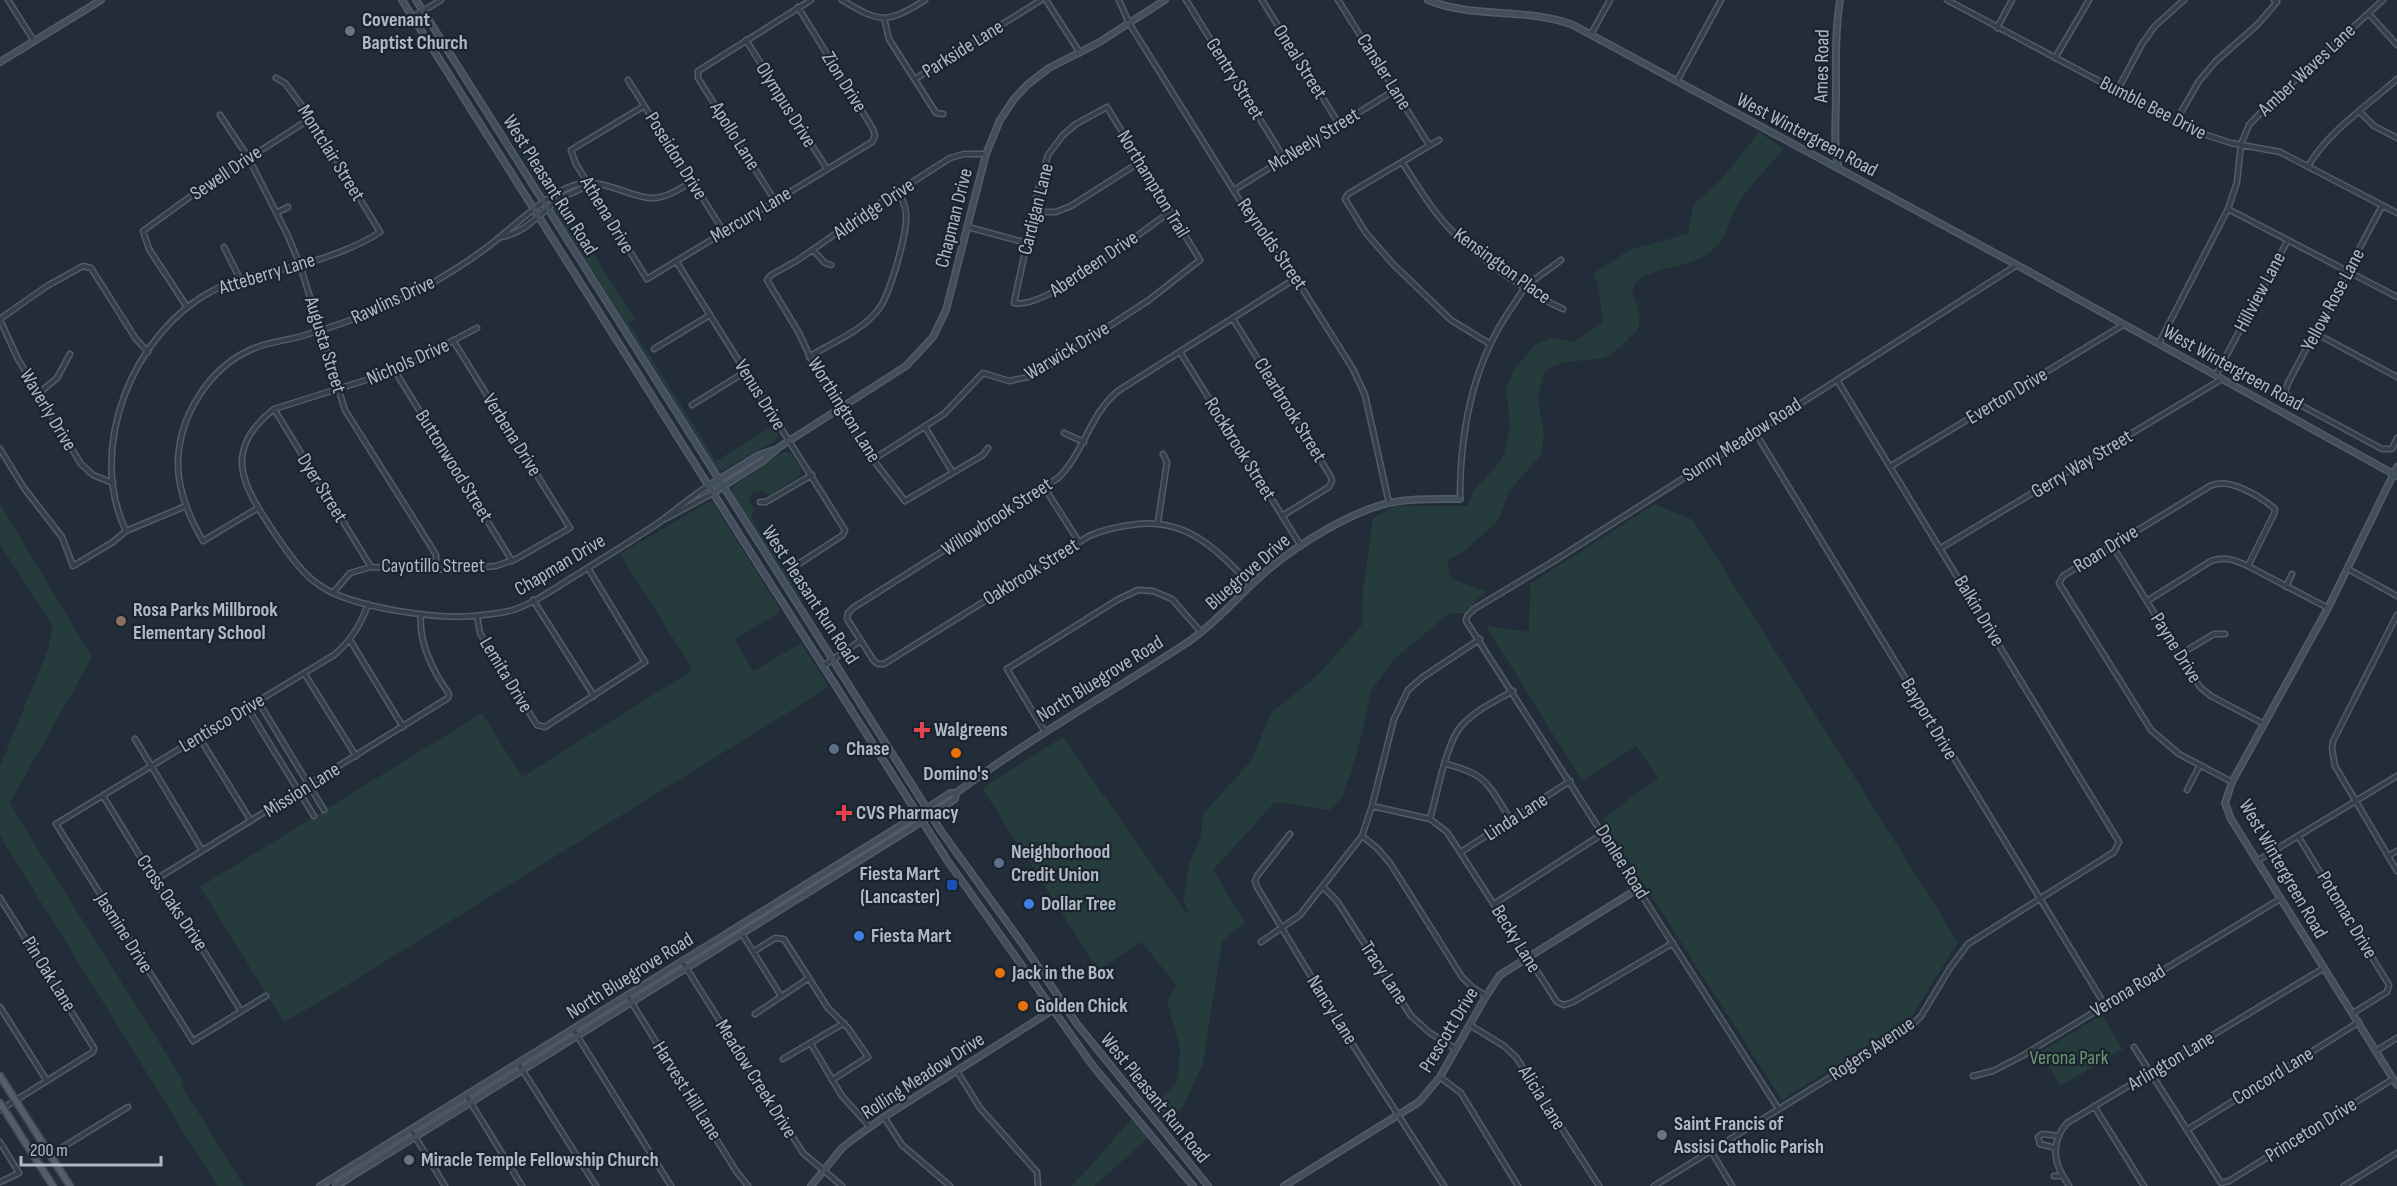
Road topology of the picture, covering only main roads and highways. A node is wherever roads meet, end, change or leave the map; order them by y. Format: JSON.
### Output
{"nodes":[{"id":1,"x":101,"y":0,"type":"edge"},
{"id":2,"x":402,"y":0,"type":"edge"},
{"id":3,"x":416,"y":0,"type":"edge"},
{"id":4,"x":1165,"y":0,"type":"edge"},
{"id":5,"x":1428,"y":0,"type":"edge"},
{"id":6,"x":1840,"y":0,"type":"edge"},
{"id":7,"x":0,"y":62,"type":"edge"},
{"id":8,"x":1839,"y":169,"type":"junction"},
{"id":9,"x":673,"y":407,"type":"junction"},
{"id":10,"x":663,"y":413,"type":"junction"},
{"id":11,"x":778,"y":448,"type":"junction"},
{"id":12,"x":2397,"y":467,"type":"edge"},
{"id":13,"x":2395,"y":475,"type":"edge"},
{"id":14,"x":719,"y":480,"type":"junction"},
{"id":15,"x":708,"y":486,"type":"junction"},
{"id":16,"x":723,"y":487,"type":"junction"},
{"id":17,"x":713,"y":493,"type":"junction"},
{"id":18,"x":1460,"y":499,"type":"road end"},
{"id":19,"x":799,"y":605,"type":"junction"},
{"id":20,"x":788,"y":612,"type":"junction"},
{"id":21,"x":1201,"y":632,"type":"joint"},
{"id":22,"x":882,"y":737,"type":"junction"},
{"id":23,"x":871,"y":743,"type":"junction"},
{"id":24,"x":956,"y":793,"type":"junction"},
{"id":25,"x":927,"y":808,"type":"junction"},
{"id":26,"x":917,"y":815,"type":"junction"},
{"id":27,"x":931,"y":815,"type":"junction"},
{"id":28,"x":921,"y":821,"type":"junction"},
{"id":29,"x":858,"y":852,"type":"junction"},
{"id":30,"x":863,"y":859,"type":"junction"},
{"id":31,"x":839,"y":864,"type":"junction"},
{"id":32,"x":844,"y":871,"type":"junction"},
{"id":33,"x":983,"y":887,"type":"junction"},
{"id":34,"x":1639,"y":888,"type":"road end"},
{"id":35,"x":972,"y":896,"type":"junction"},
{"id":36,"x":1062,"y":1004,"type":"junction"},
{"id":37,"x":1053,"y":1011,"type":"junction"},
{"id":38,"x":0,"y":1076,"type":"edge"},
{"id":39,"x":2397,"y":1085,"type":"edge"},
{"id":40,"x":1,"y":1107,"type":"edge"},
{"id":41,"x":1181,"y":1154,"type":"junction"},
{"id":42,"x":1172,"y":1161,"type":"junction"},
{"id":43,"x":53,"y":1186,"type":"edge"},
{"id":44,"x":70,"y":1186,"type":"edge"},
{"id":45,"x":320,"y":1186,"type":"edge"},
{"id":46,"x":336,"y":1186,"type":"edge"},
{"id":47,"x":811,"y":1186,"type":"edge"},
{"id":48,"x":1193,"y":1186,"type":"edge"},
{"id":49,"x":1208,"y":1186,"type":"edge"},
{"id":50,"x":1284,"y":1186,"type":"edge"}],
"edges":[{"from":1,"to":7,"type":"main road"},
{"from":2,"to":10,"type":"main road","name":"West Pleasant Run Road"},
{"from":3,"to":9,"type":"main road","name":"West Pleasant Run Road"},
{"from":4,"to":11,"type":"main road","name":"Chapman Drive"},
{"from":5,"to":8,"type":"main road","name":"West Wintergreen Road"},
{"from":6,"to":8,"type":"main road","name":"Ames Road"},
{"from":8,"to":13,"type":"main road","name":"West Wintergreen Road"},
{"from":9,"to":10,"type":"main road"},
{"from":9,"to":14,"type":"main road","name":"West Pleasant Run Road"},
{"from":10,"to":15,"type":"main road","name":"West Pleasant Run Road"},
{"from":11,"to":14,"type":"main road","name":"Chapman Drive"},
{"from":11,"to":16,"type":"main road","name":"Chapman Drive"},
{"from":12,"to":13,"type":"main road"},
{"from":13,"to":39,"type":"main road","name":"West Wintergreen Road"},
{"from":14,"to":15,"type":"main road","name":"Chapman Drive"},
{"from":14,"to":16,"type":"main road","name":"West Pleasant Run Road"},
{"from":15,"to":17,"type":"main road","name":"West Pleasant Run Road"},
{"from":16,"to":17,"type":"main road","name":"Chapman Drive"},
{"from":16,"to":19,"type":"main road","name":"West Pleasant Run Road"},
{"from":17,"to":20,"type":"main road","name":"West Pleasant Run Road"},
{"from":18,"to":21,"type":"main road","name":"Bluegrove Drive"},
{"from":19,"to":20,"type":"main road"},
{"from":19,"to":22,"type":"main road","name":"West Pleasant Run Road"},
{"from":20,"to":23,"type":"main road","name":"West Pleasant Run Road"},
{"from":21,"to":24,"type":"main road","name":"North Bluegrove Road"},
{"from":22,"to":23,"type":"main road"},
{"from":22,"to":25,"type":"main road","name":"West Pleasant Run Road"},
{"from":23,"to":26,"type":"main road","name":"West Pleasant Run Road"},
{"from":24,"to":25,"type":"main road","name":"North Bluegrove Road"},
{"from":24,"to":27,"type":"main road","name":"North Bluegrove Road"},
{"from":25,"to":26,"type":"main road","name":"North Bluegrove Road"},
{"from":25,"to":27,"type":"main road","name":"West Pleasant Run Road"},
{"from":26,"to":28,"type":"main road","name":"West Pleasant Run Road"},
{"from":26,"to":29,"type":"main road","name":"North Bluegrove Road"},
{"from":27,"to":28,"type":"main road","name":"North Bluegrove Road"},
{"from":27,"to":33,"type":"main road","name":"West Pleasant Run Road"},
{"from":28,"to":30,"type":"main road","name":"North Bluegrove Road"},
{"from":28,"to":35,"type":"main road","name":"West Pleasant Run Road"},
{"from":29,"to":30,"type":"main road"},
{"from":29,"to":31,"type":"main road","name":"North Bluegrove Road"},
{"from":30,"to":32,"type":"main road","name":"North Bluegrove Road"},
{"from":31,"to":32,"type":"main road"},
{"from":31,"to":45,"type":"main road","name":"North Bluegrove Road"},
{"from":32,"to":46,"type":"main road","name":"North Bluegrove Road"},
{"from":33,"to":35,"type":"main road"},
{"from":33,"to":36,"type":"main road","name":"West Pleasant Run Road"},
{"from":34,"to":50,"type":"main road","name":"Prescott Drive"},
{"from":35,"to":37,"type":"main road","name":"West Pleasant Run Road"},
{"from":36,"to":37,"type":"main road","name":"Rolling Meadow Drive"},
{"from":36,"to":41,"type":"main road","name":"West Pleasant Run Road"},
{"from":37,"to":42,"type":"main road","name":"West Pleasant Run Road"},
{"from":37,"to":47,"type":"main road","name":"Rolling Meadow Drive"},
{"from":38,"to":44,"type":"main road"},
{"from":40,"to":43,"type":"main road"},
{"from":41,"to":42,"type":"main road"},
{"from":41,"to":49,"type":"main road","name":"West Pleasant Run Road"},
{"from":42,"to":48,"type":"main road","name":"West Pleasant Run Road"}]}
